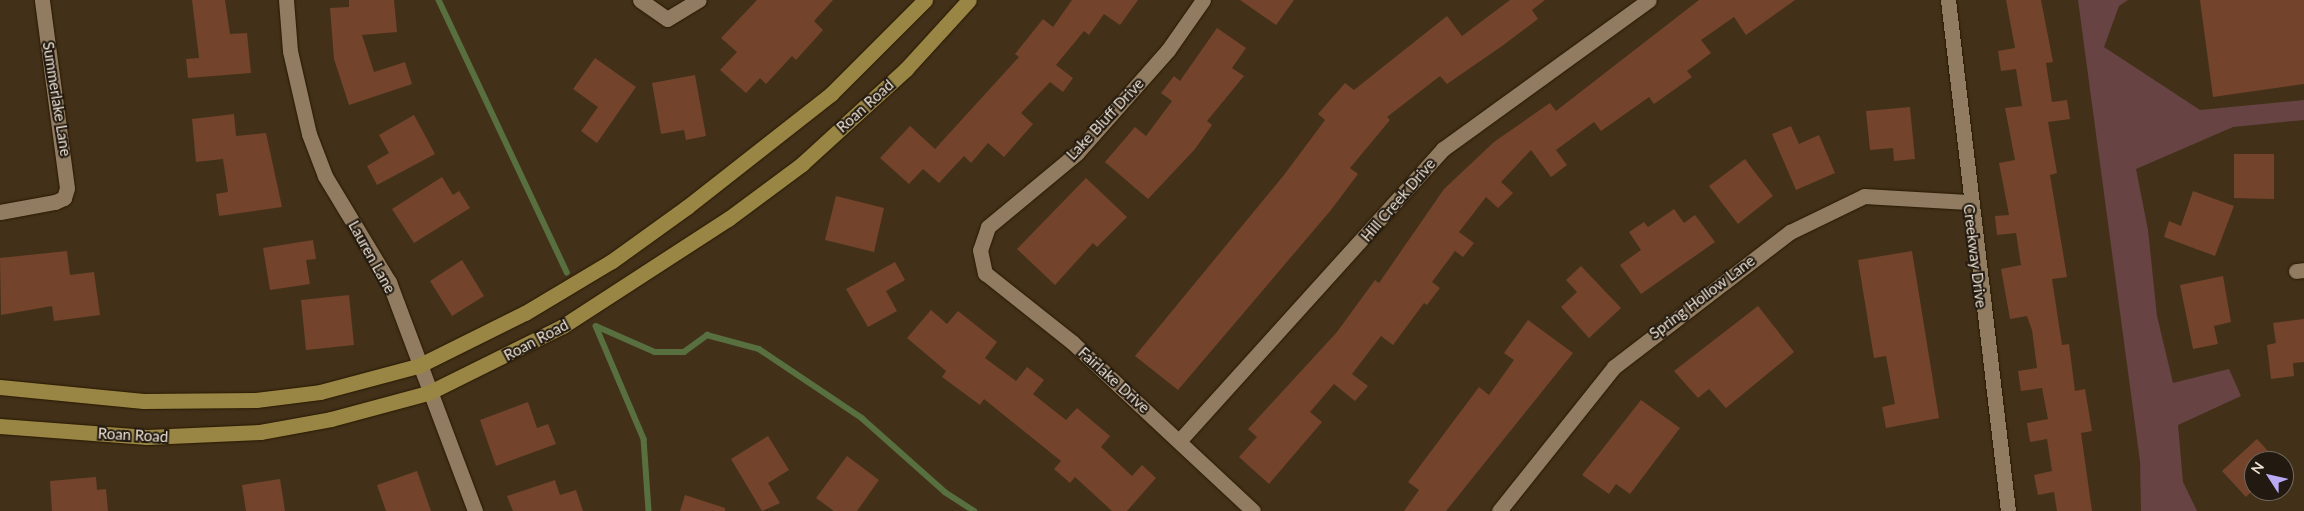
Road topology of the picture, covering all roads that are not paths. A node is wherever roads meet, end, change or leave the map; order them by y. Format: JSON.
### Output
{"nodes":[{"id":1,"x":42,"y":0,"type":"edge"},
{"id":2,"x":286,"y":0,"type":"edge"},
{"id":3,"x":640,"y":0,"type":"edge"},
{"id":4,"x":699,"y":0,"type":"edge"},
{"id":5,"x":925,"y":0,"type":"edge"},
{"id":6,"x":969,"y":0,"type":"edge"},
{"id":7,"x":1203,"y":0,"type":"edge"},
{"id":8,"x":1649,"y":0,"type":"edge"},
{"id":9,"x":1948,"y":0,"type":"edge"},
{"id":10,"x":1968,"y":202,"type":"junction"},
{"id":11,"x":0,"y":212,"type":"edge"},
{"id":12,"x":980,"y":250,"type":"joint"},
{"id":13,"x":418,"y":366,"type":"junction"},
{"id":14,"x":0,"y":387,"type":"edge"},
{"id":15,"x":428,"y":393,"type":"junction"},
{"id":16,"x":0,"y":426,"type":"edge"},
{"id":17,"x":1181,"y":439,"type":"junction"},
{"id":18,"x":475,"y":511,"type":"edge"},
{"id":19,"x":1252,"y":511,"type":"edge"},
{"id":20,"x":1499,"y":511,"type":"edge"},
{"id":21,"x":2008,"y":511,"type":"edge"}],
"edges":[{"from":1,"to":11,"type":"street","name":"Summerlake Lane"},
{"from":2,"to":13,"type":"street","name":"Lauren Lane"},
{"from":3,"to":4,"type":"street"},
{"from":5,"to":13,"type":"street","name":"Roan Road"},
{"from":6,"to":15,"type":"street","name":"Roan Road"},
{"from":7,"to":12,"type":"street","name":"Lake Bluff Drive"},
{"from":8,"to":17,"type":"street","name":"Hill Creek Drive"},
{"from":9,"to":10,"type":"street","name":"Creekway Drive"},
{"from":10,"to":20,"type":"street","name":"Spring Hollow Lane"},
{"from":10,"to":21,"type":"street","name":"Creekway Drive"},
{"from":12,"to":17,"type":"street","name":"Fairlake Drive"},
{"from":13,"to":14,"type":"street","name":"Roan Road"},
{"from":13,"to":15,"type":"street","name":"Lauren Lane"},
{"from":15,"to":16,"type":"street","name":"Roan Road"},
{"from":15,"to":18,"type":"street","name":"Lauren Lane"},
{"from":17,"to":19,"type":"street","name":"Fairlake Drive"}]}
